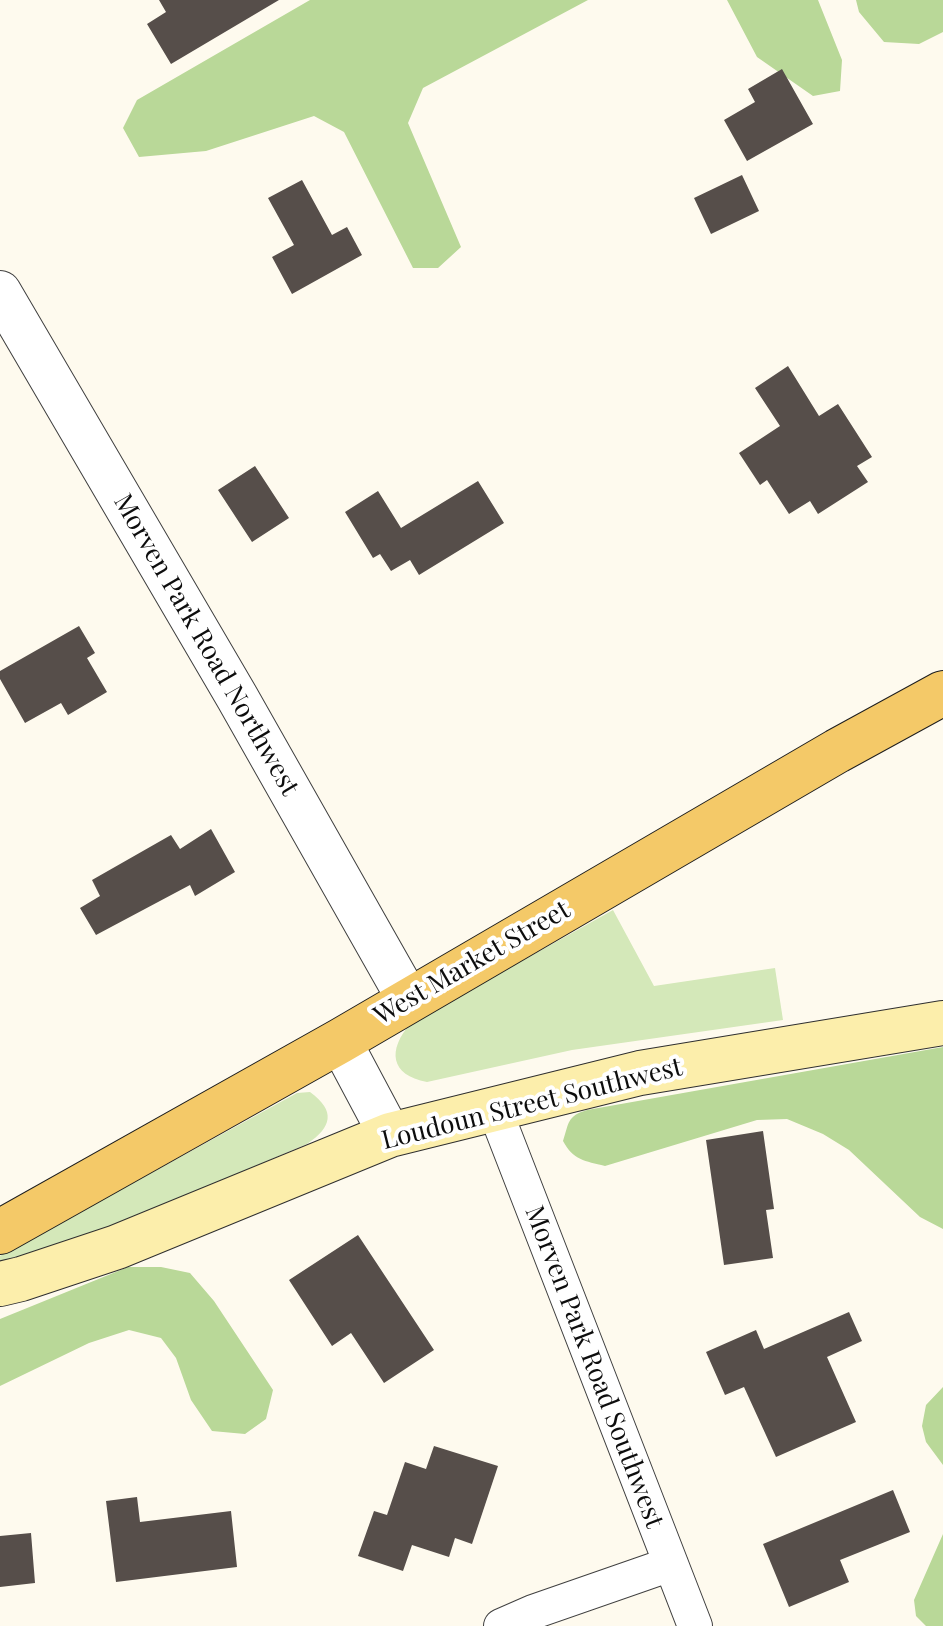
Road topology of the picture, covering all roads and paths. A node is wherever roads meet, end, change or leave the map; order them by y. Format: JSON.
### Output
{"nodes":[{"id":1,"x":0,"y":292,"type":"edge"},
{"id":2,"x":943,"y":693,"type":"edge"},
{"id":3,"x":408,"y":999,"type":"junction"},
{"id":4,"x":943,"y":1023,"type":"edge"},
{"id":5,"x":340,"y":1041,"type":"junction"},
{"id":6,"x":494,"y":1108,"type":"junction"},
{"id":7,"x":390,"y":1135,"type":"junction"},
{"id":8,"x":0,"y":1232,"type":"edge"},
{"id":9,"x":0,"y":1284,"type":"edge"},
{"id":10,"x":671,"y":1564,"type":"junction"},
{"id":11,"x":501,"y":1626,"type":"edge"},
{"id":12,"x":695,"y":1626,"type":"edge"}],
"edges":[{"from":1,"to":3,"type":"street","name":"Morven Park Road Northwest"},
{"from":2,"to":3,"type":"main road","name":"West Market Street"},
{"from":3,"to":5,"type":"main road","name":"West Market Street"},
{"from":4,"to":6,"type":"main road","name":"Loudoun Street Southwest"},
{"from":5,"to":7,"type":"street"},
{"from":5,"to":8,"type":"main road","name":"West Market Street"},
{"from":6,"to":7,"type":"main road","name":"Loudoun Street Southwest"},
{"from":6,"to":10,"type":"street","name":"Morven Park Road Southwest"},
{"from":7,"to":9,"type":"main road","name":"Loudoun Street Southwest"},
{"from":10,"to":11,"type":"street"},
{"from":10,"to":12,"type":"street","name":"Morven Park Road Southwest"}]}
